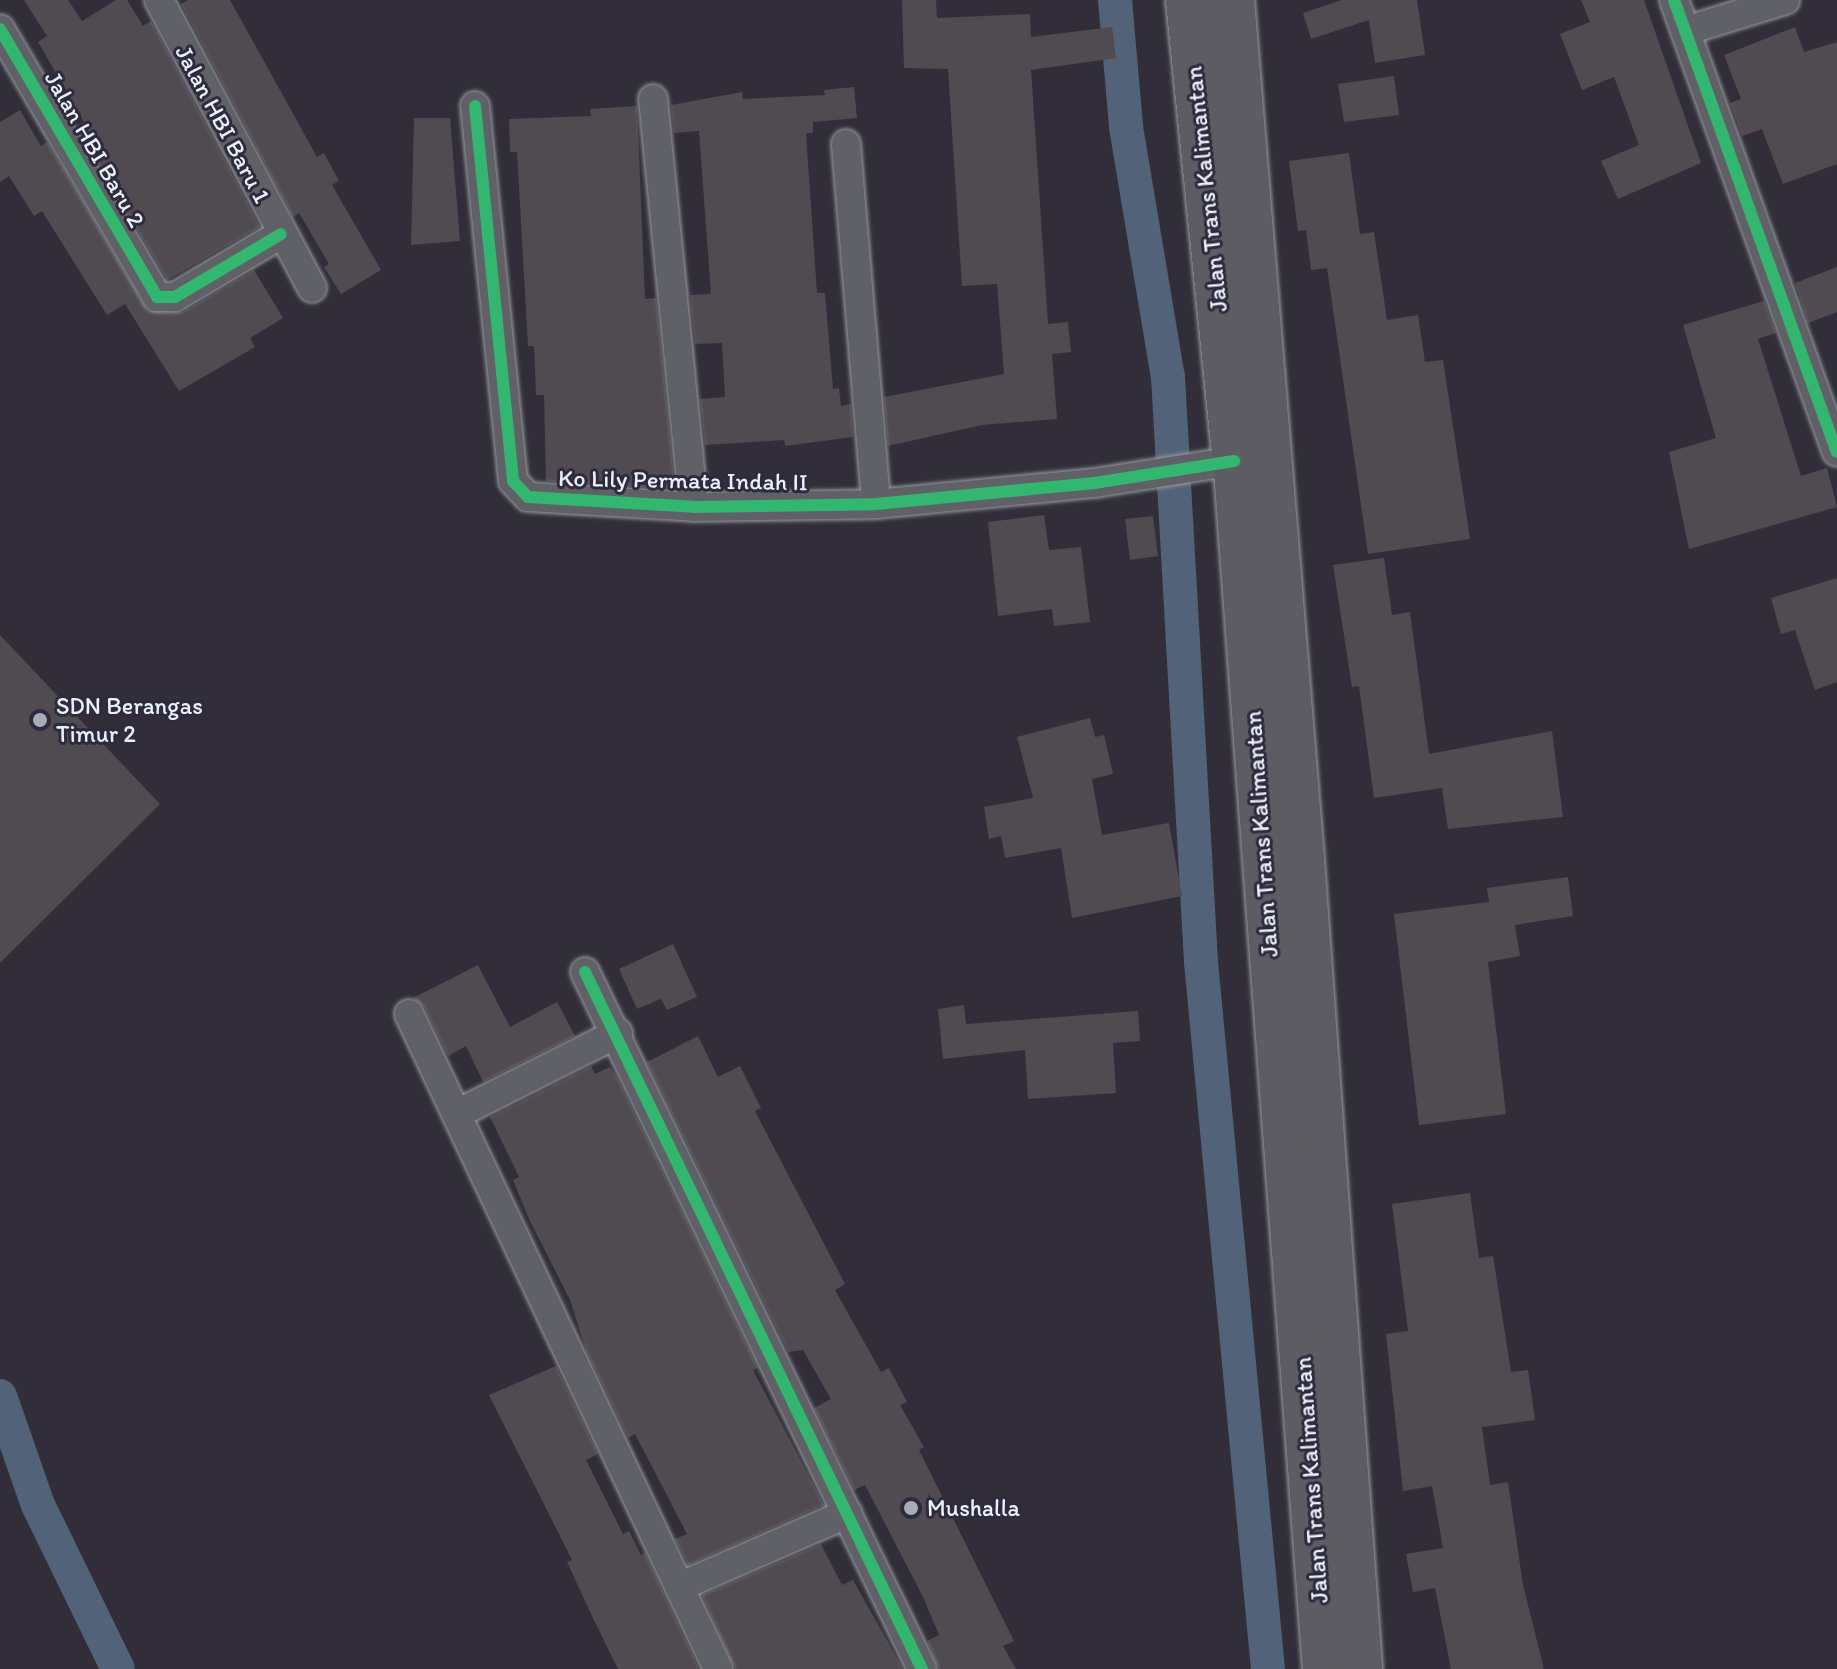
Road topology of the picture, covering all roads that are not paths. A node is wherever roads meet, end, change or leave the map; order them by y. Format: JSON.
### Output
{"nodes":[{"id":1,"x":159,"y":0,"type":"edge"},
{"id":2,"x":1188,"y":0,"type":"edge"},
{"id":3,"x":1232,"y":0,"type":"edge"},
{"id":4,"x":1674,"y":0,"type":"edge"},
{"id":5,"x":1785,"y":0,"type":"edge"},
{"id":6,"x":0,"y":29,"type":"edge"},
{"id":7,"x":1685,"y":31,"type":"junction"},
{"id":8,"x":653,"y":99,"type":"dead end"},
{"id":9,"x":475,"y":106,"type":"dead end"},
{"id":10,"x":846,"y":144,"type":"dead end"},
{"id":11,"x":281,"y":234,"type":"junction"},
{"id":12,"x":312,"y":288,"type":"dead end"},
{"id":13,"x":1837,"y":452,"type":"edge"},
{"id":14,"x":1226,"y":462,"type":"junction"},
{"id":15,"x":876,"y":504,"type":"junction"},
{"id":16,"x":694,"y":507,"type":"junction"},
{"id":17,"x":585,"y":972,"type":"dead end"},
{"id":18,"x":409,"y":1014,"type":"dead end"},
{"id":19,"x":618,"y":1033,"type":"junction"},
{"id":20,"x":459,"y":1113,"type":"junction"},
{"id":21,"x":848,"y":1513,"type":"junction"},
{"id":22,"x":679,"y":1587,"type":"junction"},
{"id":23,"x":718,"y":1669,"type":"edge"},
{"id":24,"x":922,"y":1669,"type":"edge"},
{"id":25,"x":1325,"y":1669,"type":"edge"},
{"id":26,"x":1360,"y":1669,"type":"edge"}],
"edges":[{"from":1,"to":11,"type":"street","name":"Jalan HBI Baru 1"},
{"from":2,"to":14,"type":"highway","name":"Jalan Trans Kalimantan"},
{"from":3,"to":26,"type":"highway","name":"Jalan Trans Kalimantan"},
{"from":4,"to":7,"type":"street"},
{"from":5,"to":7,"type":"street"},
{"from":6,"to":11,"type":"street","name":"Jalan HBI Baru 2"},
{"from":7,"to":13,"type":"street"},
{"from":8,"to":16,"type":"street"},
{"from":9,"to":16,"type":"street","name":"Ko Lily Permata Indah II"},
{"from":10,"to":15,"type":"street"},
{"from":11,"to":12,"type":"street","name":"Jalan HBI Baru 1"},
{"from":14,"to":15,"type":"street","name":"Ko Lily Permata Indah II"},
{"from":14,"to":25,"type":"highway","name":"Jalan Trans Kalimantan"},
{"from":15,"to":16,"type":"street","name":"Ko Lily Permata Indah II"},
{"from":17,"to":19,"type":"street"},
{"from":18,"to":20,"type":"street"},
{"from":19,"to":20,"type":"street"},
{"from":19,"to":21,"type":"street"},
{"from":20,"to":22,"type":"street"},
{"from":21,"to":22,"type":"street"},
{"from":21,"to":24,"type":"street"},
{"from":22,"to":23,"type":"street"}]}
